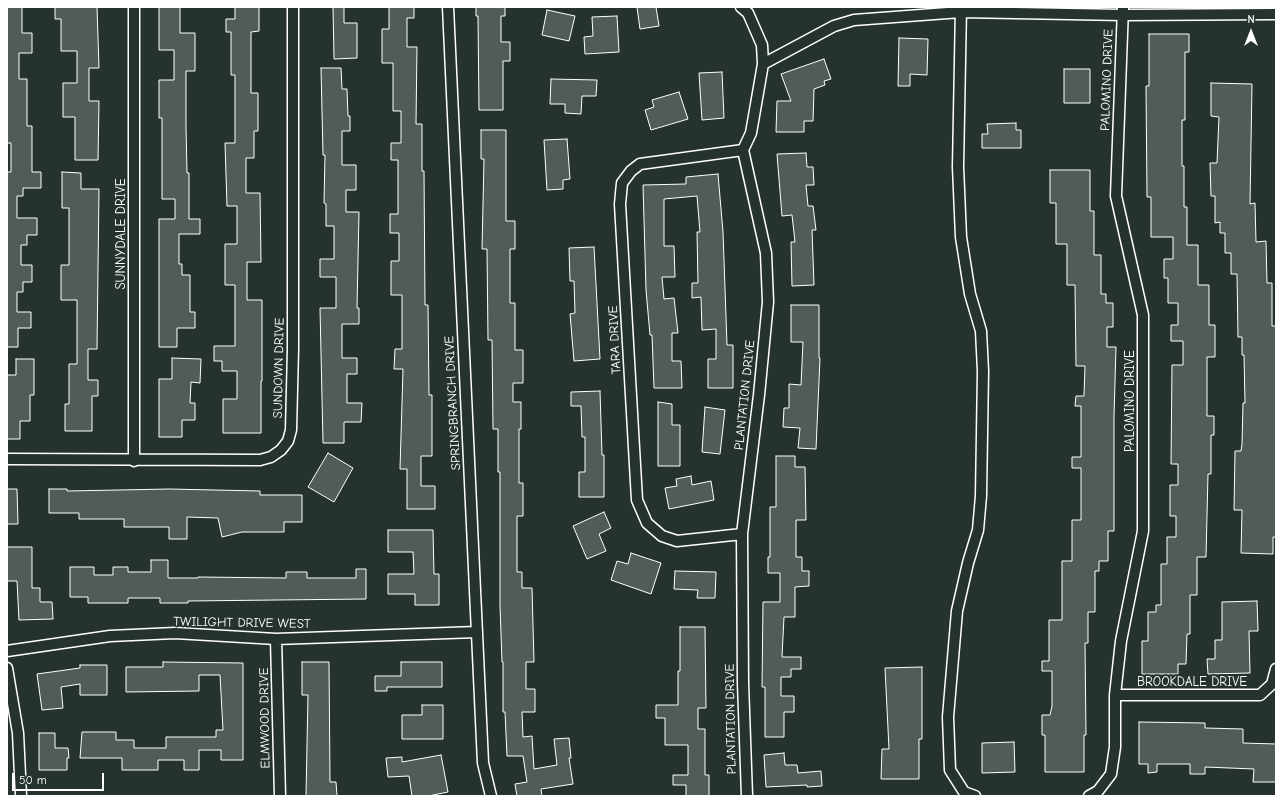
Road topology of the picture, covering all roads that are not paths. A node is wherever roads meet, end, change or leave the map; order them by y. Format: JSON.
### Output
{"nodes":[{"id":1,"x":134,"y":7,"type":"edge"},
{"id":2,"x":293,"y":7,"type":"edge"},
{"id":3,"x":448,"y":7,"type":"edge"},
{"id":4,"x":741,"y":7,"type":"edge"},
{"id":5,"x":961,"y":9,"type":"edge"},
{"id":6,"x":1123,"y":11,"type":"edge"},
{"id":7,"x":1276,"y":14,"type":"edge"},
{"id":8,"x":763,"y":64,"type":"junction"},
{"id":9,"x":743,"y":150,"type":"junction"},
{"id":10,"x":7,"y":459,"type":"edge"},
{"id":11,"x":134,"y":461,"type":"junction"},
{"id":12,"x":742,"y":534,"type":"junction"},
{"id":13,"x":477,"y":632,"type":"junction"},
{"id":14,"x":276,"y":639,"type":"junction"},
{"id":15,"x":7,"y":651,"type":"edge"},
{"id":16,"x":7,"y":668,"type":"edge"},
{"id":17,"x":1276,"y":669,"type":"edge"},
{"id":18,"x":1115,"y":695,"type":"junction"},
{"id":19,"x":21,"y":796,"type":"edge"},
{"id":20,"x":280,"y":796,"type":"edge"},
{"id":21,"x":491,"y":796,"type":"edge"},
{"id":22,"x":747,"y":796,"type":"edge"},
{"id":23,"x":975,"y":796,"type":"edge"},
{"id":24,"x":1089,"y":796,"type":"edge"}],
"edges":[{"from":1,"to":11,"type":"street","name":"SUNNYDALE DRIVE"},
{"from":2,"to":11,"type":"street","name":"SUNDOWN DRIVE"},
{"from":3,"to":13,"type":"street","name":"SPRINGBRANCH DRIVE"},
{"from":4,"to":8,"type":"street"},
{"from":5,"to":6,"type":"street"},
{"from":5,"to":8,"type":"street"},
{"from":5,"to":23,"type":"street"},
{"from":6,"to":7,"type":"street"},
{"from":6,"to":18,"type":"street","name":"PALOMINO DRIVE"},
{"from":8,"to":9,"type":"street"},
{"from":9,"to":12,"type":"street","name":"PLANTATION DRIVE"},
{"from":9,"to":12,"type":"street","name":"TARA DRIVE"},
{"from":10,"to":11,"type":"street","name":"SUNDOWN DRIVE"},
{"from":12,"to":22,"type":"street","name":"PLANTATION DRIVE"},
{"from":13,"to":14,"type":"street","name":"TWILIGHT DRIVE WEST"},
{"from":13,"to":21,"type":"street","name":"SPRINGBRANCH DRIVE"},
{"from":14,"to":15,"type":"street","name":"TWILIGHT DRIVE WEST"},
{"from":14,"to":20,"type":"street","name":"ELMWOOD DRIVE"},
{"from":16,"to":19,"type":"street"},
{"from":17,"to":18,"type":"street","name":"BROOKDALE DRIVE"},
{"from":18,"to":24,"type":"street","name":"PALOMINO DRIVE"}]}
